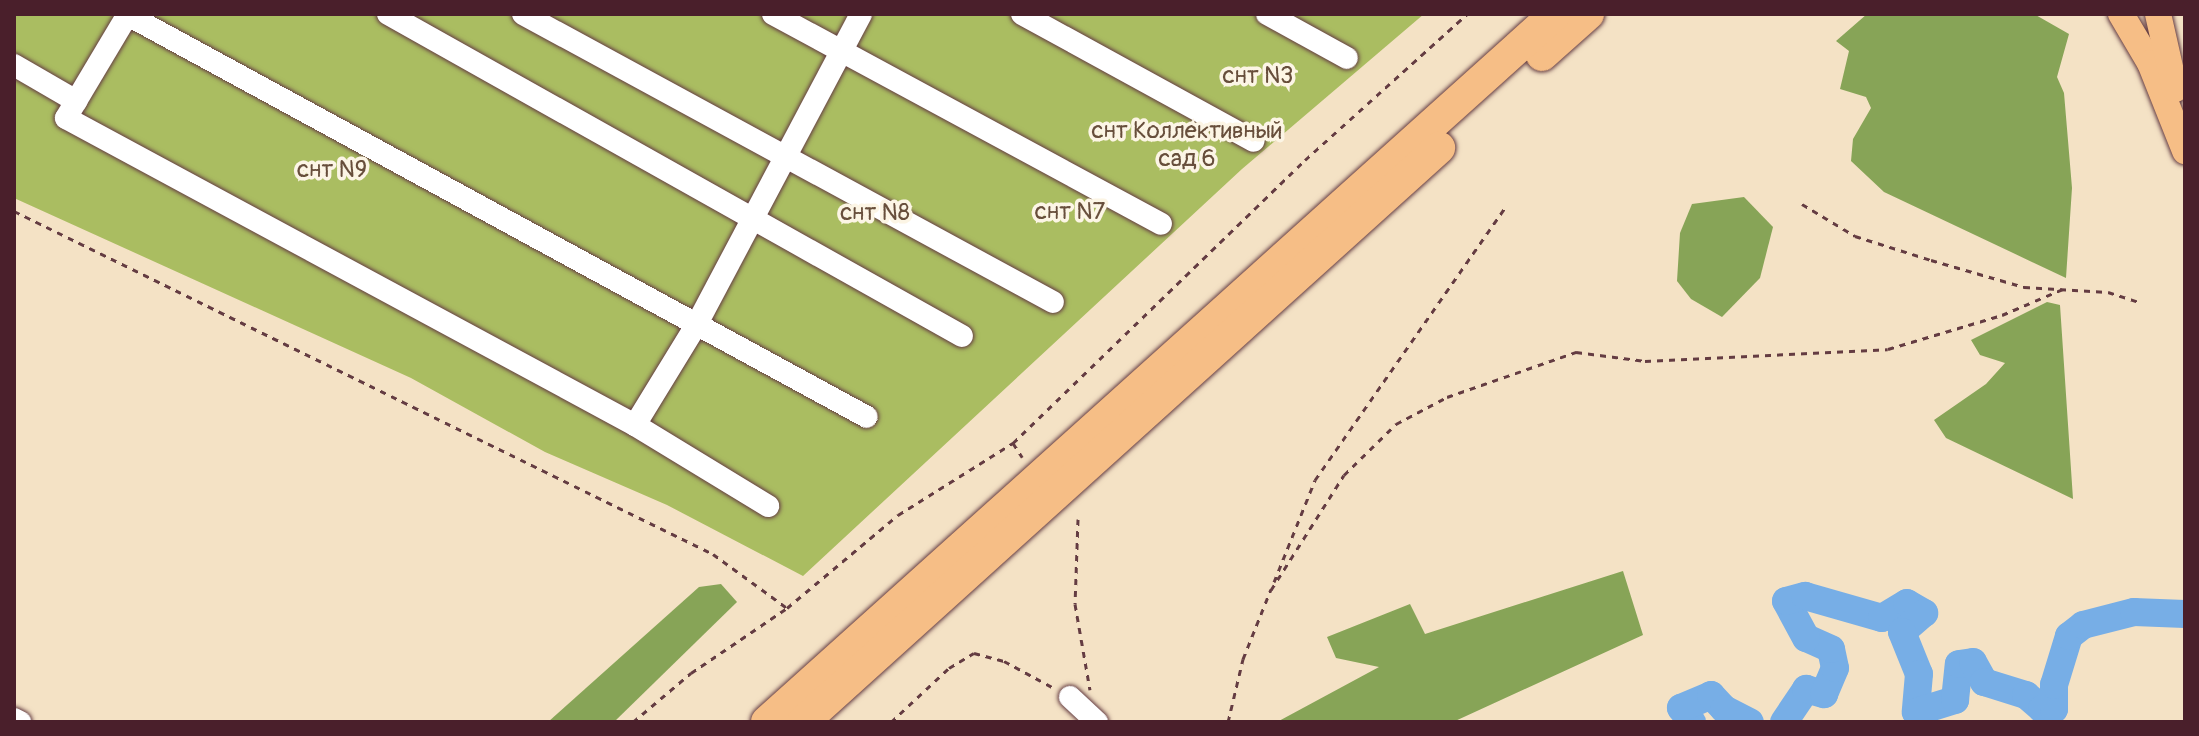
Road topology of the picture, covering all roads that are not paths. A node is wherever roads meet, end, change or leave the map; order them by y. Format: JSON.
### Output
{"nodes":[{"id":1,"x":127,"y":14,"type":"edge"},
{"id":2,"x":388,"y":14,"type":"edge"},
{"id":3,"x":523,"y":14,"type":"edge"},
{"id":4,"x":773,"y":14,"type":"edge"},
{"id":5,"x":861,"y":14,"type":"edge"},
{"id":6,"x":1022,"y":14,"type":"edge"},
{"id":7,"x":1267,"y":14,"type":"edge"},
{"id":8,"x":1555,"y":14,"type":"edge"},
{"id":9,"x":1588,"y":14,"type":"edge"},
{"id":10,"x":2121,"y":14,"type":"edge"},
{"id":11,"x":2158,"y":14,"type":"edge"},
{"id":12,"x":842,"y":51,"type":"junction"},
{"id":13,"x":1347,"y":58,"type":"dead end"},
{"id":14,"x":14,"y":65,"type":"edge"},
{"id":15,"x":76,"y":101,"type":"junction"},
{"id":16,"x":2185,"y":131,"type":"edge"},
{"id":17,"x":1254,"y":141,"type":"dead end"},
{"id":18,"x":2185,"y":151,"type":"edge"},
{"id":19,"x":785,"y":157,"type":"junction"},
{"id":20,"x":754,"y":216,"type":"junction"},
{"id":21,"x":1161,"y":224,"type":"dead end"},
{"id":22,"x":1053,"y":302,"type":"dead end"},
{"id":23,"x":698,"y":322,"type":"junction"},
{"id":24,"x":962,"y":336,"type":"dead end"},
{"id":25,"x":867,"y":417,"type":"dead end"},
{"id":26,"x":635,"y":425,"type":"junction"},
{"id":27,"x":768,"y":506,"type":"dead end"},
{"id":28,"x":1070,"y":697,"type":"road end"},
{"id":29,"x":1093,"y":717,"type":"edge"},
{"id":30,"x":767,"y":722,"type":"edge"},
{"id":31,"x":803,"y":722,"type":"edge"}],
"edges":[{"from":1,"to":15,"type":"street"},
{"from":1,"to":23,"type":"street"},
{"from":2,"to":20,"type":"street"},
{"from":3,"to":19,"type":"street"},
{"from":4,"to":12,"type":"street"},
{"from":5,"to":12,"type":"street"},
{"from":6,"to":17,"type":"street"},
{"from":7,"to":13,"type":"street"},
{"from":8,"to":30,"type":"highway"},
{"from":9,"to":31,"type":"highway"},
{"from":10,"to":18,"type":"main road"},
{"from":11,"to":16,"type":"main road"},
{"from":12,"to":19,"type":"street"},
{"from":12,"to":21,"type":"street"},
{"from":14,"to":15,"type":"street"},
{"from":15,"to":26,"type":"street"},
{"from":19,"to":20,"type":"street"},
{"from":19,"to":22,"type":"street"},
{"from":20,"to":23,"type":"street"},
{"from":20,"to":24,"type":"street"},
{"from":23,"to":25,"type":"street"},
{"from":23,"to":26,"type":"street"},
{"from":26,"to":27,"type":"street"},
{"from":28,"to":29,"type":"street"}]}
